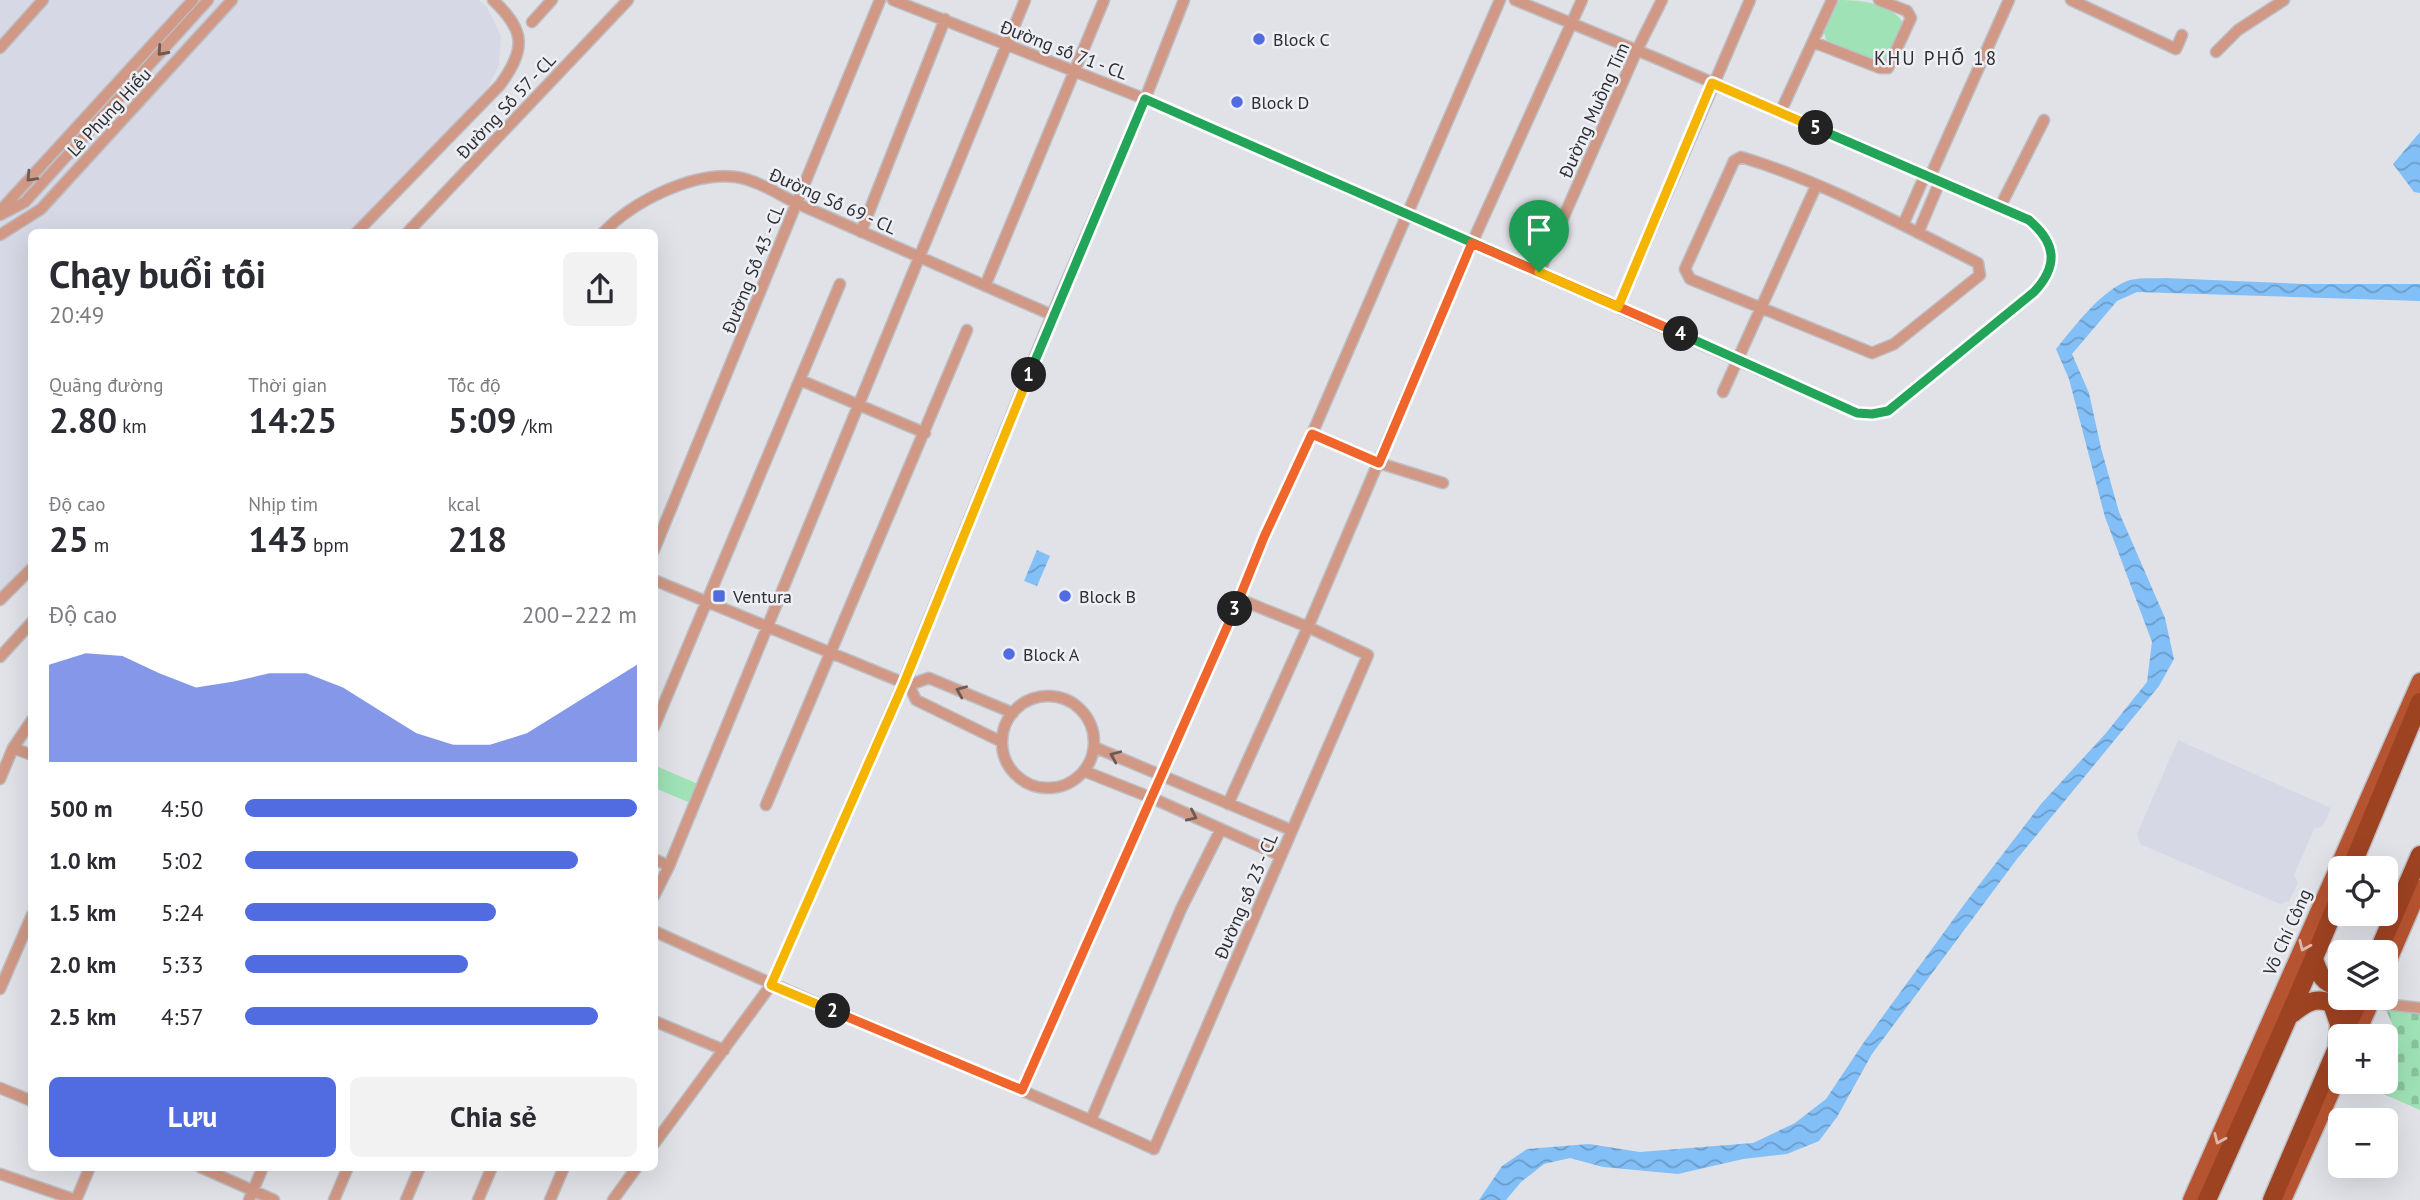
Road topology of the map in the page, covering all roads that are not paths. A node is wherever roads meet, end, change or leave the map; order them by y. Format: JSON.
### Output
{"nodes":[{"id":1,"x":43,"y":0,"type":"edge"},
{"id":2,"x":193,"y":0,"type":"edge"},
{"id":3,"x":208,"y":0,"type":"edge"},
{"id":4,"x":225,"y":0,"type":"edge"},
{"id":5,"x":232,"y":0,"type":"edge"},
{"id":6,"x":493,"y":0,"type":"edge"},
{"id":7,"x":552,"y":0,"type":"edge"},
{"id":8,"x":628,"y":0,"type":"edge"},
{"id":9,"x":880,"y":0,"type":"edge"},
{"id":10,"x":893,"y":0,"type":"edge"},
{"id":11,"x":1026,"y":0,"type":"edge"},
{"id":12,"x":1104,"y":0,"type":"edge"},
{"id":13,"x":1184,"y":0,"type":"edge"},
{"id":14,"x":1500,"y":0,"type":"edge"},
{"id":15,"x":1515,"y":0,"type":"edge"},
{"id":16,"x":1582,"y":0,"type":"edge"},
{"id":17,"x":1662,"y":0,"type":"edge"},
{"id":18,"x":1750,"y":0,"type":"edge"},
{"id":19,"x":1832,"y":0,"type":"edge"},
{"id":20,"x":1880,"y":0,"type":"edge"},
{"id":21,"x":2009,"y":0,"type":"edge"},
{"id":22,"x":2071,"y":0,"type":"edge"},
{"id":23,"x":2099,"y":0,"type":"edge"},
{"id":24,"x":2284,"y":0,"type":"edge"},
{"id":25,"x":2094,"y":11,"type":"junction"},
{"id":26,"x":945,"y":19,"type":"junction"},
{"id":27,"x":532,"y":22,"type":"dead end"},
{"id":28,"x":1572,"y":24,"type":"junction"},
{"id":29,"x":2182,"y":35,"type":"dead end"},
{"id":30,"x":1813,"y":42,"type":"junction"},
{"id":31,"x":1007,"y":46,"type":"junction"},
{"id":32,"x":0,"y":48,"type":"edge"},
{"id":33,"x":1637,"y":50,"type":"junction"},
{"id":34,"x":2216,"y":51,"type":"dead end"},
{"id":35,"x":1075,"y":72,"type":"junction"},
{"id":36,"x":1712,"y":83,"type":"junction"},
{"id":37,"x":1145,"y":99,"type":"junction"},
{"id":38,"x":1780,"y":113,"type":"junction"},
{"id":39,"x":2044,"y":120,"type":"dead end"},
{"id":40,"x":1931,"y":178,"type":"junction"},
{"id":41,"x":1816,"y":186,"type":"junction"},
{"id":42,"x":796,"y":203,"type":"junction"},
{"id":43,"x":2000,"y":207,"type":"junction"},
{"id":44,"x":0,"y":213,"type":"edge"},
{"id":45,"x":1407,"y":215,"type":"junction"},
{"id":46,"x":1903,"y":226,"type":"junction"},
{"id":47,"x":360,"y":229,"type":"edge"},
{"id":48,"x":411,"y":229,"type":"edge"},
{"id":49,"x":608,"y":229,"type":"edge"},
{"id":50,"x":861,"y":232,"type":"junction"},
{"id":51,"x":1918,"y":233,"type":"junction"},
{"id":52,"x":0,"y":235,"type":"edge"},
{"id":53,"x":1472,"y":243,"type":"junction"},
{"id":54,"x":919,"y":258,"type":"junction"},
{"id":55,"x":1539,"y":272,"type":"junction"},
{"id":56,"x":840,"y":284,"type":"dead end"},
{"id":57,"x":985,"y":286,"type":"junction"},
{"id":58,"x":1618,"y":307,"type":"junction"},
{"id":59,"x":1760,"y":307,"type":"junction"},
{"id":60,"x":1052,"y":315,"type":"junction"},
{"id":61,"x":967,"y":330,"type":"dead end"},
{"id":62,"x":1737,"y":359,"type":"junction"},
{"id":63,"x":800,"y":380,"type":"junction"},
{"id":64,"x":1723,"y":392,"type":"dead end"},
{"id":65,"x":859,"y":405,"type":"junction"},
{"id":66,"x":925,"y":433,"type":"junction"},
{"id":67,"x":1312,"y":434,"type":"junction"},
{"id":68,"x":1379,"y":463,"type":"junction"},
{"id":69,"x":1443,"y":483,"type":"dead end"},
{"id":70,"x":658,"y":540,"type":"edge"},
{"id":71,"x":28,"y":572,"type":"edge"},
{"id":72,"x":658,"y":582,"type":"edge"},
{"id":73,"x":1239,"y":599,"type":"junction"},
{"id":74,"x":0,"y":600,"type":"edge"},
{"id":75,"x":706,"y":600,"type":"junction"},
{"id":76,"x":28,"y":626,"type":"edge"},
{"id":77,"x":767,"y":627,"type":"junction"},
{"id":78,"x":1308,"y":627,"type":"junction"},
{"id":79,"x":831,"y":652,"type":"junction"},
{"id":80,"x":0,"y":657,"type":"edge"},
{"id":81,"x":2420,"y":681,"type":"edge"},
{"id":82,"x":906,"y":684,"type":"junction"},
{"id":83,"x":2420,"y":702,"type":"edge"},
{"id":84,"x":1013,"y":713,"type":"junction"},
{"id":85,"x":658,"y":717,"type":"edge"},
{"id":86,"x":28,"y":726,"type":"edge"},
{"id":87,"x":1002,"y":742,"type":"junction"},
{"id":88,"x":1094,"y":747,"type":"junction"},
{"id":89,"x":13,"y":748,"type":"junction"},
{"id":90,"x":28,"y":754,"type":"edge"},
{"id":91,"x":1084,"y":771,"type":"junction"},
{"id":92,"x":1161,"y":775,"type":"junction"},
{"id":93,"x":0,"y":779,"type":"edge"},
{"id":94,"x":1152,"y":798,"type":"junction"},
{"id":95,"x":1228,"y":804,"type":"junction"},
{"id":96,"x":766,"y":805,"type":"dead end"},
{"id":97,"x":1221,"y":829,"type":"junction"},
{"id":98,"x":1291,"y":830,"type":"junction"},
{"id":99,"x":2420,"y":855,"type":"edge"},
{"id":100,"x":1281,"y":856,"type":"junction"},
{"id":101,"x":2356,"y":856,"type":"edge"},
{"id":102,"x":658,"y":861,"type":"edge"},
{"id":103,"x":669,"y":866,"type":"junction"},
{"id":104,"x":658,"y":888,"type":"edge"},
{"id":105,"x":2420,"y":888,"type":"edge"},
{"id":106,"x":28,"y":924,"type":"edge"},
{"id":107,"x":2328,"y":925,"type":"edge"},
{"id":108,"x":658,"y":933,"type":"edge"},
{"id":109,"x":2383,"y":940,"type":"edge"},
{"id":110,"x":2398,"y":940,"type":"edge"},
{"id":111,"x":2314,"y":958,"type":"junction"},
{"id":112,"x":2328,"y":982,"type":"edge"},
{"id":113,"x":771,"y":985,"type":"junction"},
{"id":114,"x":0,"y":989,"type":"edge"},
{"id":115,"x":2398,"y":1005,"type":"edge"},
{"id":116,"x":2420,"y":1008,"type":"edge"},
{"id":117,"x":2290,"y":1017,"type":"junction"},
{"id":118,"x":658,"y":1023,"type":"edge"},
{"id":119,"x":2339,"y":1024,"type":"edge"},
{"id":120,"x":724,"y":1050,"type":"junction"},
{"id":121,"x":2328,"y":1069,"type":"edge"},
{"id":122,"x":0,"y":1088,"type":"edge"},
{"id":123,"x":1022,"y":1090,"type":"junction"},
{"id":124,"x":2331,"y":1094,"type":"edge"},
{"id":125,"x":28,"y":1099,"type":"edge"},
{"id":126,"x":2240,"y":1109,"type":"junction"},
{"id":127,"x":1091,"y":1119,"type":"junction"},
{"id":128,"x":658,"y":1139,"type":"edge"},
{"id":129,"x":88,"y":1171,"type":"edge"},
{"id":130,"x":207,"y":1171,"type":"edge"},
{"id":131,"x":261,"y":1171,"type":"edge"},
{"id":132,"x":346,"y":1171,"type":"edge"},
{"id":133,"x":417,"y":1171,"type":"edge"},
{"id":134,"x":490,"y":1171,"type":"edge"},
{"id":135,"x":562,"y":1171,"type":"edge"},
{"id":136,"x":634,"y":1171,"type":"edge"},
{"id":137,"x":0,"y":1174,"type":"edge"},
{"id":138,"x":251,"y":1196,"type":"edge"},
{"id":139,"x":76,"y":1200,"type":"edge"},
{"id":140,"x":274,"y":1200,"type":"edge"},
{"id":141,"x":334,"y":1200,"type":"edge"},
{"id":142,"x":406,"y":1200,"type":"edge"},
{"id":143,"x":478,"y":1200,"type":"edge"},
{"id":144,"x":550,"y":1200,"type":"edge"},
{"id":145,"x":613,"y":1200,"type":"edge"},
{"id":146,"x":2191,"y":1200,"type":"edge"},
{"id":147,"x":2207,"y":1200,"type":"edge"},
{"id":148,"x":2272,"y":1200,"type":"edge"},
{"id":149,"x":2284,"y":1200,"type":"edge"}],
"edges":[{"from":1,"to":32,"type":"street"},
{"from":2,"to":44,"type":"street","name":"Lê Phụng Hiểu","one_way":true},
{"from":3,"to":44,"type":"street","name":"Lê Phụng Hiểu","one_way":true},
{"from":4,"to":52,"type":"street","name":"Lê Phụng Hiểu"},
{"from":5,"to":52,"type":"street","name":"Lê Phụng Hiểu"},
{"from":6,"to":47,"type":"street"},
{"from":7,"to":27,"type":"street"},
{"from":8,"to":48,"type":"street","name":"Đường Số 57 - CL"},
{"from":9,"to":42,"type":"street","name":"Đường Số 43 - CL"},
{"from":10,"to":26,"type":"street","name":"Đường số 71 - CL"},
{"from":11,"to":31,"type":"street"},
{"from":12,"to":35,"type":"street"},
{"from":13,"to":37,"type":"street"},
{"from":14,"to":45,"type":"street"},
{"from":15,"to":28,"type":"street","name":"Đường số 71 - CL"},
{"from":16,"to":28,"type":"street"},
{"from":17,"to":33,"type":"street","name":"Đường Muồng Tím"},
{"from":18,"to":36,"type":"street"},
{"from":19,"to":30,"type":"street"},
{"from":20,"to":30,"type":"street"},
{"from":21,"to":40,"type":"street"},
{"from":22,"to":25,"type":"street"},
{"from":23,"to":25,"type":"street"},
{"from":24,"to":34,"type":"street"},
{"from":25,"to":29,"type":"street"},
{"from":26,"to":31,"type":"street","name":"Đường số 71 - CL"},
{"from":26,"to":50,"type":"street"},
{"from":28,"to":33,"type":"street","name":"Đường số 71 - CL"},
{"from":28,"to":53,"type":"street"},
{"from":30,"to":38,"type":"street"},
{"from":31,"to":35,"type":"street","name":"Đường số 71 - CL"},
{"from":31,"to":54,"type":"street"},
{"from":33,"to":36,"type":"street","name":"Đường số 71 - CL"},
{"from":33,"to":55,"type":"street","name":"Đường Muồng Tím"},
{"from":35,"to":37,"type":"street","name":"Đường số 71 - CL"},
{"from":35,"to":57,"type":"street"},
{"from":36,"to":38,"type":"street","name":"Đường số 71 - CL"},
{"from":36,"to":58,"type":"street"},
{"from":37,"to":45,"type":"street","name":"Đường số 71 - CL"},
{"from":37,"to":60,"type":"street"},
{"from":38,"to":40,"type":"street","name":"Đường số 71 - CL"},
{"from":39,"to":43,"type":"street"},
{"from":40,"to":43,"type":"street","name":"Đường số 71 - CL"},
{"from":40,"to":46,"type":"street"},
{"from":40,"to":51,"type":"street"},
{"from":41,"to":46,"type":"street"},
{"from":41,"to":59,"type":"street"},
{"from":41,"to":59,"type":"street"},
{"from":42,"to":49,"type":"street","name":"Đường Số 69 - CL"},
{"from":42,"to":50,"type":"street","name":"Đường Số 69 - CL"},
{"from":42,"to":70,"type":"street","name":"Đường Số 43 - CL"},
{"from":43,"to":62,"type":"street","name":"Đường số 71 - CL"},
{"from":45,"to":53,"type":"street","name":"Đường số 71 - CL"},
{"from":45,"to":67,"type":"street"},
{"from":46,"to":51,"type":"street"},
{"from":50,"to":54,"type":"street","name":"Đường Số 69 - CL"},
{"from":51,"to":59,"type":"street"},
{"from":53,"to":55,"type":"street","name":"Đường số 71 - CL"},
{"from":53,"to":68,"type":"street"},
{"from":54,"to":57,"type":"street","name":"Đường Số 69 - CL"},
{"from":54,"to":65,"type":"street"},
{"from":55,"to":58,"type":"street","name":"Đường số 71 - CL"},
{"from":56,"to":63,"type":"street"},
{"from":57,"to":60,"type":"street","name":"Đường Số 69 - CL"},
{"from":58,"to":62,"type":"street","name":"Đường số 71 - CL"},
{"from":59,"to":62,"type":"street"},
{"from":60,"to":82,"type":"street"},
{"from":61,"to":66,"type":"street"},
{"from":62,"to":64,"type":"street"},
{"from":63,"to":65,"type":"street"},
{"from":63,"to":75,"type":"street"},
{"from":65,"to":66,"type":"street"},
{"from":65,"to":77,"type":"street"},
{"from":66,"to":79,"type":"street"},
{"from":67,"to":68,"type":"street"},
{"from":67,"to":73,"type":"street"},
{"from":68,"to":69,"type":"street"},
{"from":68,"to":78,"type":"street"},
{"from":71,"to":74,"type":"street"},
{"from":72,"to":75,"type":"street"},
{"from":73,"to":78,"type":"street"},
{"from":73,"to":92,"type":"street"},
{"from":75,"to":77,"type":"street"},
{"from":75,"to":85,"type":"street"},
{"from":76,"to":80,"type":"street"},
{"from":77,"to":79,"type":"street"},
{"from":77,"to":103,"type":"street"},
{"from":78,"to":95,"type":"street"},
{"from":78,"to":98,"type":"street","name":"Đường số 23 - CL"},
{"from":79,"to":82,"type":"street"},
{"from":79,"to":96,"type":"street"},
{"from":81,"to":126,"type":"main road","name":"Võ Chí Công","one_way":true},
{"from":84,"to":82,"type":"street","one_way":true},
{"from":82,"to":87,"type":"street"},
{"from":82,"to":113,"type":"street"},
{"from":83,"to":101,"type":"highway"},
{"from":84,"to":87,"type":"street"},
{"from":84,"to":88,"type":"street"},
{"from":86,"to":89,"type":"street"},
{"from":87,"to":91,"type":"street"},
{"from":88,"to":91,"type":"street"},
{"from":92,"to":88,"type":"street","one_way":true},
{"from":89,"to":90,"type":"street"},
{"from":89,"to":93,"type":"street"},
{"from":91,"to":94,"type":"street"},
{"from":92,"to":94,"type":"street"},
{"from":92,"to":95,"type":"street"},
{"from":94,"to":97,"type":"street","one_way":true},
{"from":94,"to":123,"type":"street"},
{"from":95,"to":98,"type":"street"},
{"from":97,"to":100,"type":"street"},
{"from":97,"to":127,"type":"street"},
{"from":98,"to":100,"type":"street","name":"Đường số 23 - CL"},
{"from":99,"to":109,"type":"highway"},
{"from":100,"to":127,"type":"street","name":"Đường số 23 - CL"},
{"from":102,"to":103,"type":"street"},
{"from":103,"to":104,"type":"street"},
{"from":105,"to":110,"type":"main road"},
{"from":106,"to":114,"type":"street"},
{"from":107,"to":111,"type":"highway","name":"Võ Chí Công"},
{"from":108,"to":113,"type":"street"},
{"from":111,"to":112,"type":"highway"},
{"from":111,"to":117,"type":"highway","name":"Võ Chí Công"},
{"from":113,"to":120,"type":"street"},
{"from":113,"to":123,"type":"street"},
{"from":115,"to":116,"type":"street"},
{"from":117,"to":119,"type":"highway"},
{"from":117,"to":126,"type":"highway","name":"Võ Chí Công"},
{"from":118,"to":120,"type":"street"},
{"from":120,"to":128,"type":"street"},
{"from":121,"to":148,"type":"highway"},
{"from":122,"to":125,"type":"street"},
{"from":123,"to":127,"type":"street"},
{"from":124,"to":149,"type":"main road"},
{"from":126,"to":146,"type":"main road","name":"Võ Chí Công","one_way":true},
{"from":126,"to":147,"type":"highway","name":"Võ Chí Công"},
{"from":129,"to":139,"type":"street"},
{"from":130,"to":138,"type":"street"},
{"from":131,"to":138,"type":"street"},
{"from":132,"to":141,"type":"street"},
{"from":133,"to":142,"type":"street"},
{"from":134,"to":143,"type":"street"},
{"from":135,"to":144,"type":"street"},
{"from":136,"to":145,"type":"street"},
{"from":137,"to":139,"type":"street"},
{"from":138,"to":140,"type":"street"}]}
